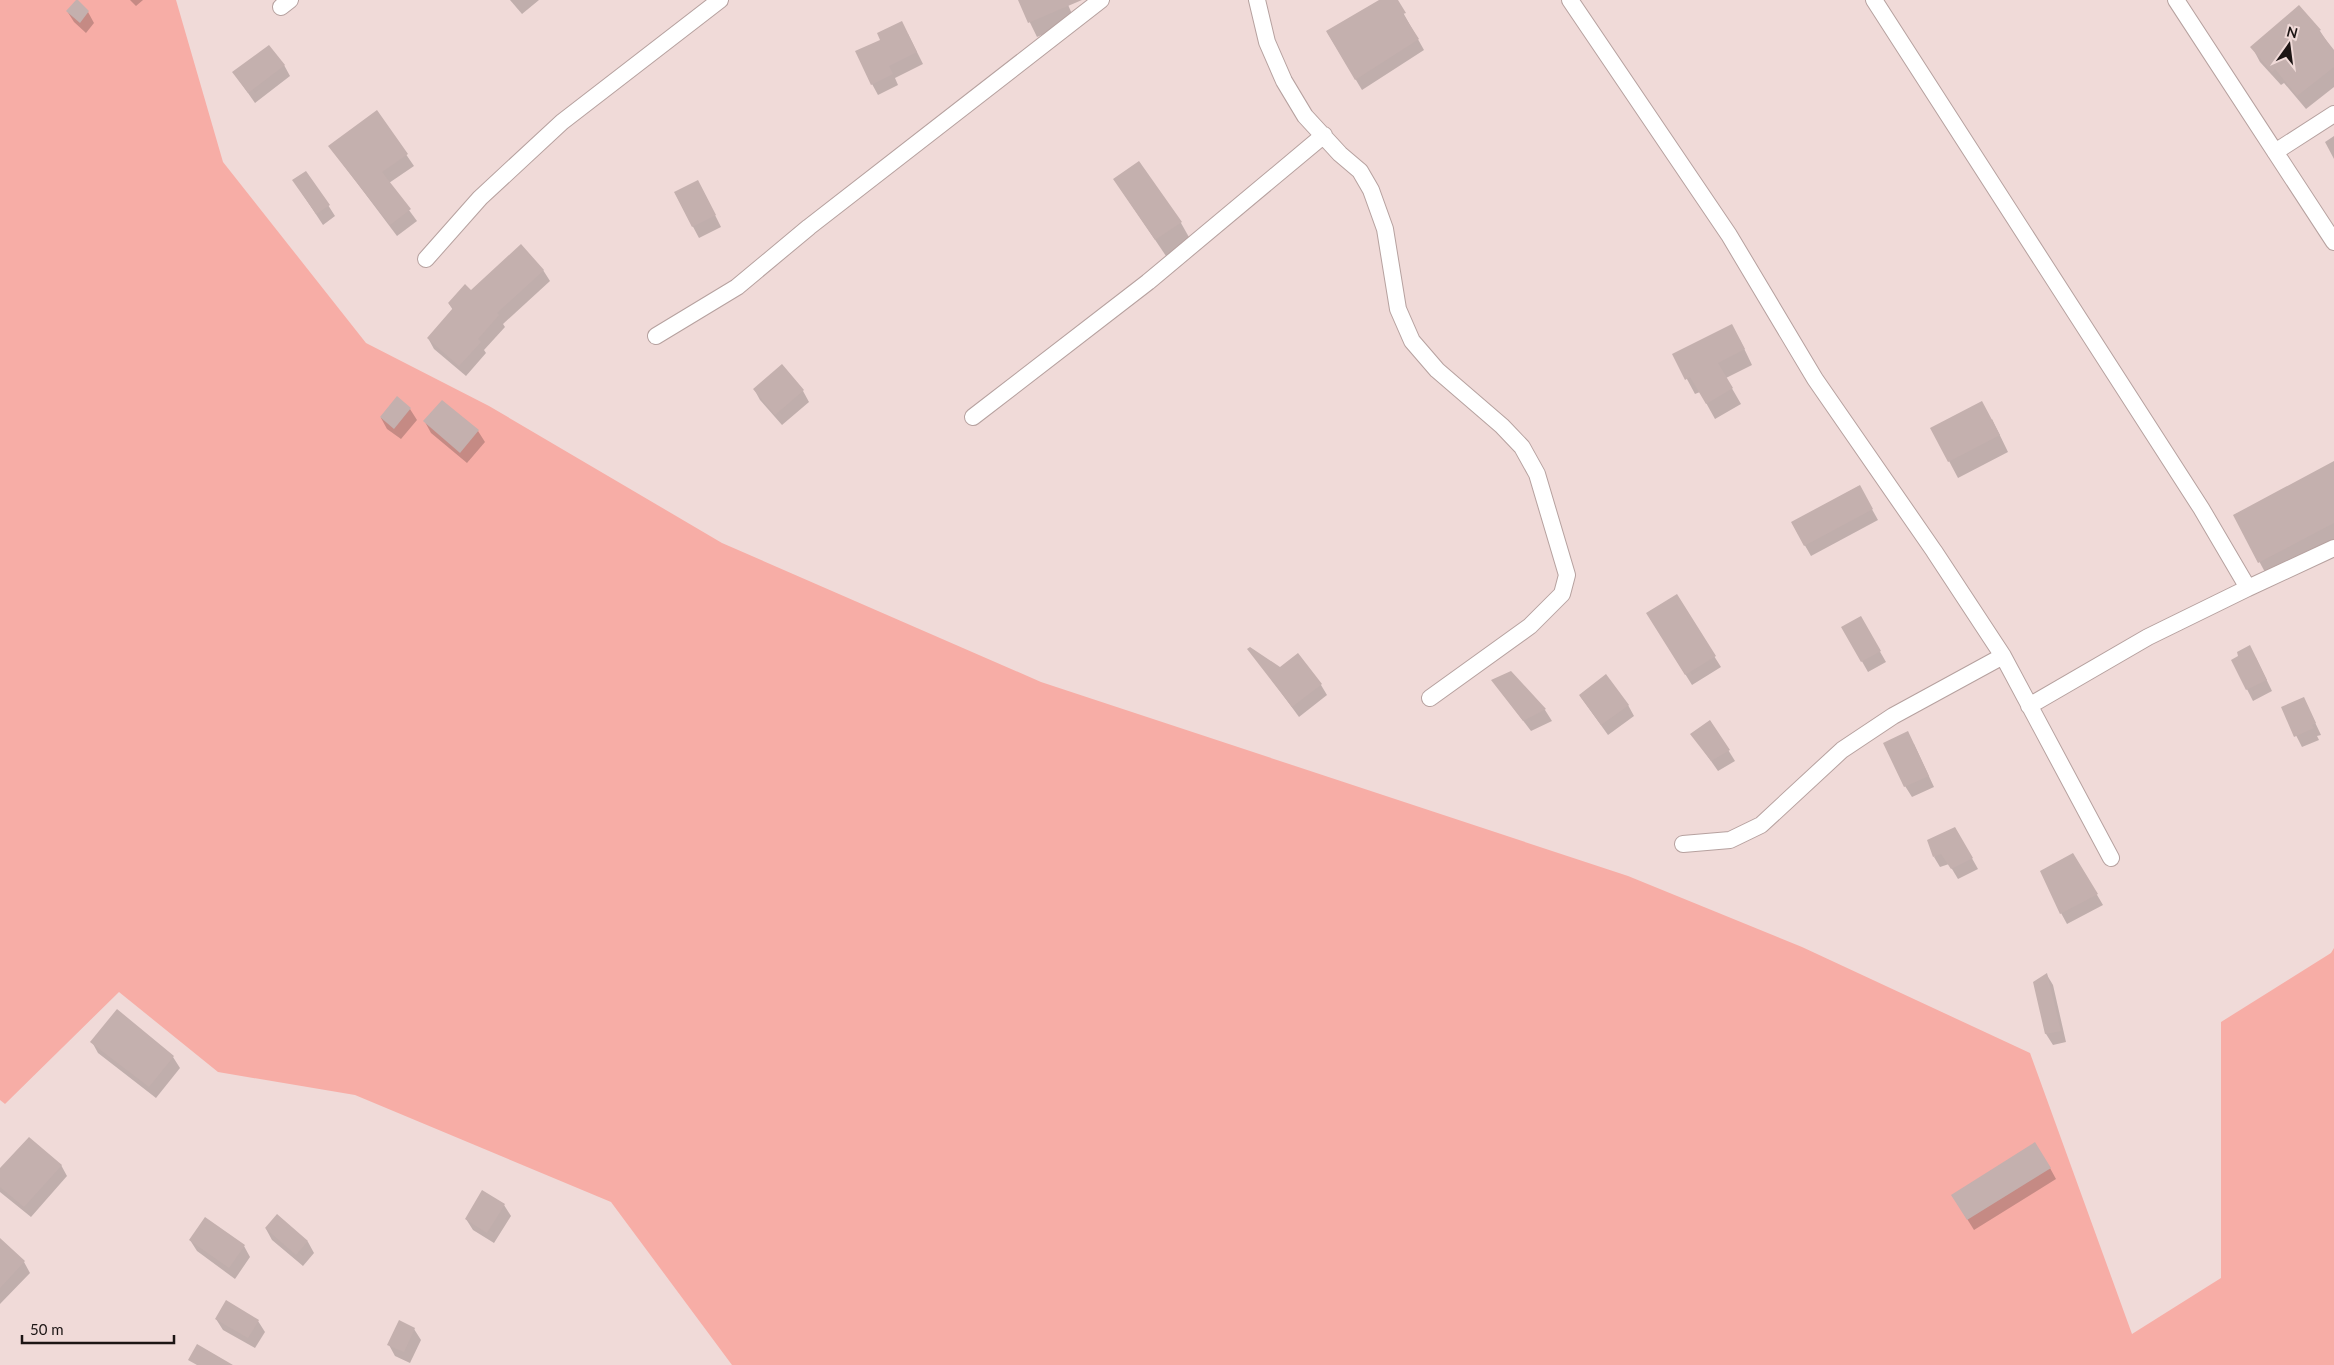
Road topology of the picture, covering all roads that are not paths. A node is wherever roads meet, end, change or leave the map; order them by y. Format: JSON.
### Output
{"nodes":[{"id":1,"x":720,"y":0,"type":"edge"},
{"id":2,"x":1101,"y":0,"type":"edge"},
{"id":3,"x":1258,"y":0,"type":"edge"},
{"id":4,"x":1570,"y":0,"type":"edge"},
{"id":5,"x":1874,"y":0,"type":"edge"},
{"id":6,"x":2176,"y":0,"type":"edge"},
{"id":7,"x":2334,"y":114,"type":"edge"},
{"id":8,"x":1324,"y":135,"type":"junction"},
{"id":9,"x":2275,"y":152,"type":"junction"},
{"id":10,"x":2334,"y":242,"type":"edge"},
{"id":11,"x":426,"y":259,"type":"dead end"},
{"id":12,"x":656,"y":336,"type":"dead end"},
{"id":13,"x":974,"y":417,"type":"dead end"},
{"id":14,"x":2334,"y":548,"type":"edge"},
{"id":15,"x":2248,"y":588,"type":"junction"},
{"id":16,"x":2003,"y":656,"type":"junction"},
{"id":17,"x":1430,"y":698,"type":"dead end"},
{"id":18,"x":2029,"y":706,"type":"junction"},
{"id":19,"x":1683,"y":844,"type":"dead end"},
{"id":20,"x":2111,"y":858,"type":"dead end"}],
"edges":[{"from":1,"to":11,"type":"street"},
{"from":2,"to":12,"type":"street"},
{"from":3,"to":8,"type":"street"},
{"from":4,"to":16,"type":"street"},
{"from":5,"to":15,"type":"street"},
{"from":6,"to":9,"type":"street"},
{"from":7,"to":9,"type":"street"},
{"from":8,"to":13,"type":"street"},
{"from":8,"to":17,"type":"street"},
{"from":9,"to":10,"type":"street"},
{"from":14,"to":15,"type":"street"},
{"from":15,"to":18,"type":"street"},
{"from":16,"to":18,"type":"street"},
{"from":16,"to":19,"type":"street"},
{"from":18,"to":20,"type":"street"}]}
